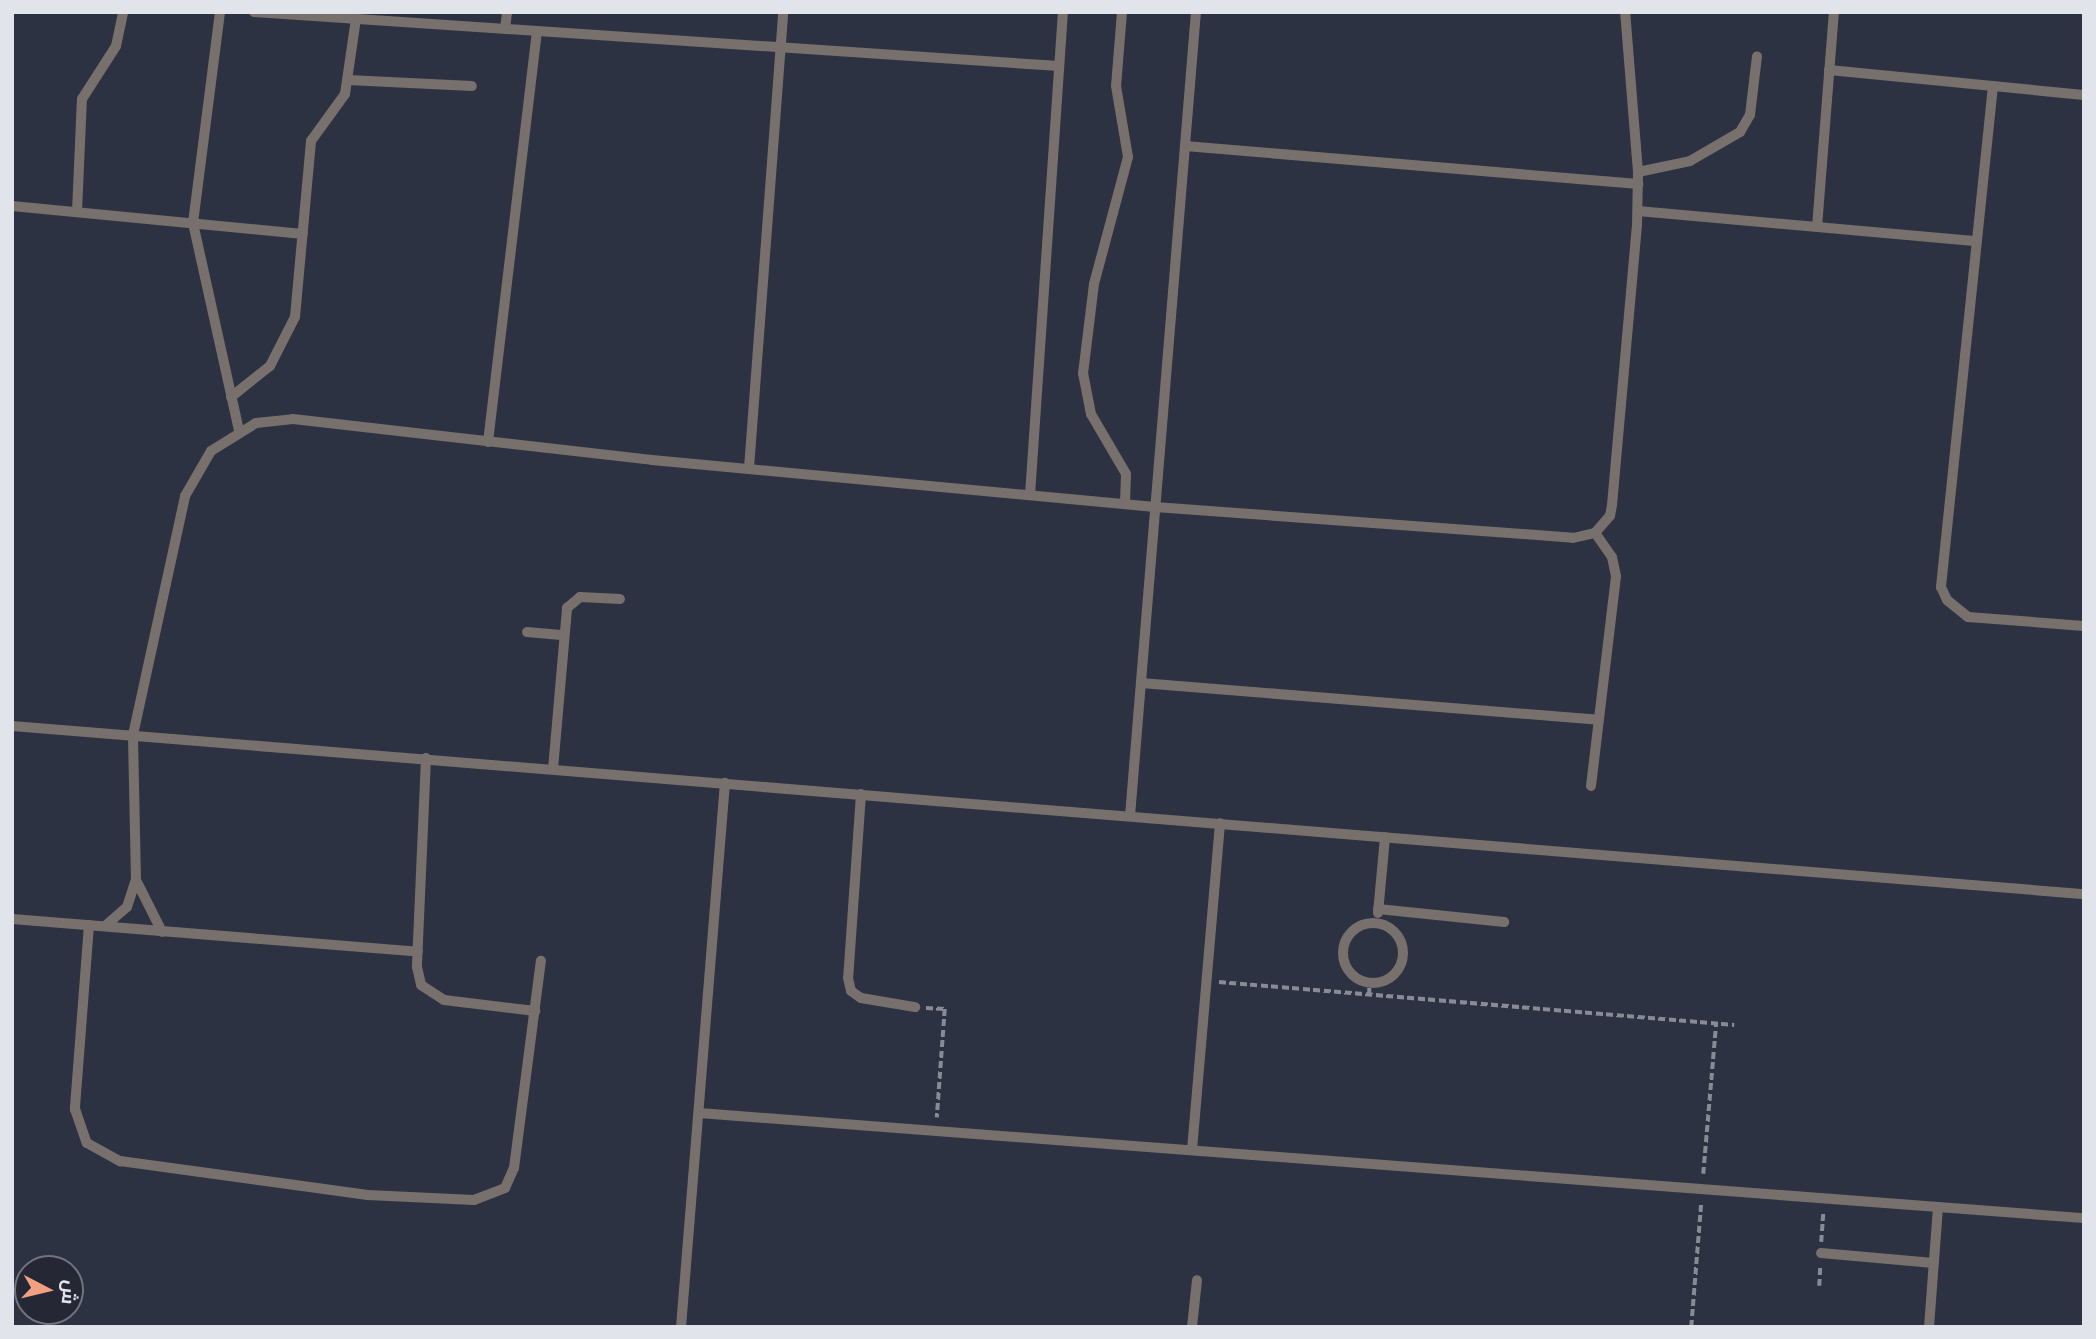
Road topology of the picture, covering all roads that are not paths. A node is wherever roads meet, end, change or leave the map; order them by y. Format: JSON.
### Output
{"nodes":[{"id":1,"x":123,"y":12,"type":"edge"},
{"id":2,"x":220,"y":12,"type":"edge"},
{"id":3,"x":254,"y":12,"type":"edge"},
{"id":4,"x":507,"y":12,"type":"edge"},
{"id":5,"x":783,"y":12,"type":"edge"},
{"id":6,"x":1063,"y":12,"type":"edge"},
{"id":7,"x":1122,"y":12,"type":"edge"},
{"id":8,"x":1196,"y":12,"type":"edge"},
{"id":9,"x":1625,"y":12,"type":"edge"},
{"id":10,"x":1834,"y":12,"type":"edge"},
{"id":11,"x":356,"y":19,"type":"junction"},
{"id":12,"x":505,"y":29,"type":"junction"},
{"id":13,"x":537,"y":31,"type":"junction"},
{"id":14,"x":780,"y":47,"type":"junction"},
{"id":15,"x":1757,"y":56,"type":"dead end"},
{"id":16,"x":1059,"y":66,"type":"junction"},
{"id":17,"x":1829,"y":70,"type":"junction"},
{"id":18,"x":348,"y":80,"type":"junction"},
{"id":19,"x":472,"y":86,"type":"dead end"},
{"id":20,"x":1993,"y":86,"type":"junction"},
{"id":21,"x":2084,"y":95,"type":"edge"},
{"id":22,"x":1185,"y":146,"type":"junction"},
{"id":23,"x":1637,"y":172,"type":"junction"},
{"id":24,"x":1638,"y":184,"type":"junction"},
{"id":25,"x":12,"y":206,"type":"edge"},
{"id":26,"x":1638,"y":211,"type":"junction"},
{"id":27,"x":77,"y":212,"type":"junction"},
{"id":28,"x":193,"y":223,"type":"junction"},
{"id":29,"x":1817,"y":227,"type":"junction"},
{"id":30,"x":303,"y":234,"type":"junction"},
{"id":31,"x":1977,"y":241,"type":"junction"},
{"id":32,"x":231,"y":397,"type":"junction"},
{"id":33,"x":239,"y":430,"type":"junction"},
{"id":34,"x":488,"y":442,"type":"junction"},
{"id":35,"x":749,"y":468,"type":"junction"},
{"id":36,"x":1030,"y":495,"type":"junction"},
{"id":37,"x":1125,"y":504,"type":"junction"},
{"id":38,"x":1155,"y":507,"type":"junction"},
{"id":39,"x":1595,"y":533,"type":"junction"},
{"id":40,"x":620,"y":599,"type":"dead end"},
{"id":41,"x":2084,"y":626,"type":"edge"},
{"id":42,"x":527,"y":632,"type":"dead end"},
{"id":43,"x":564,"y":635,"type":"junction"},
{"id":44,"x":1141,"y":683,"type":"junction"},
{"id":45,"x":1599,"y":720,"type":"junction"},
{"id":46,"x":12,"y":726,"type":"edge"},
{"id":47,"x":134,"y":735,"type":"junction"},
{"id":48,"x":426,"y":758,"type":"junction"},
{"id":49,"x":553,"y":769,"type":"junction"},
{"id":50,"x":725,"y":783,"type":"junction"},
{"id":51,"x":1591,"y":786,"type":"dead end"},
{"id":52,"x":861,"y":794,"type":"junction"},
{"id":53,"x":1129,"y":816,"type":"junction"},
{"id":54,"x":1220,"y":823,"type":"junction"},
{"id":55,"x":1385,"y":836,"type":"junction"},
{"id":56,"x":136,"y":880,"type":"junction"},
{"id":57,"x":2084,"y":894,"type":"edge"},
{"id":58,"x":1378,"y":909,"type":"junction"},
{"id":59,"x":12,"y":919,"type":"edge"},
{"id":60,"x":1504,"y":922,"type":"dead end"},
{"id":61,"x":1377,"y":923,"type":"junction"},
{"id":62,"x":89,"y":925,"type":"junction"},
{"id":63,"x":105,"y":926,"type":"junction"},
{"id":64,"x":162,"y":932,"type":"junction"},
{"id":65,"x":418,"y":951,"type":"junction"},
{"id":66,"x":541,"y":961,"type":"dead end"},
{"id":67,"x":915,"y":1007,"type":"road end"},
{"id":68,"x":535,"y":1010,"type":"junction"},
{"id":69,"x":699,"y":1113,"type":"junction"},
{"id":70,"x":1192,"y":1150,"type":"junction"},
{"id":71,"x":1938,"y":1207,"type":"junction"},
{"id":72,"x":2084,"y":1218,"type":"edge"},
{"id":73,"x":1821,"y":1253,"type":"dead end"},
{"id":74,"x":1934,"y":1263,"type":"junction"},
{"id":75,"x":1197,"y":1279,"type":"dead end"},
{"id":76,"x":681,"y":1327,"type":"edge"},
{"id":77,"x":1192,"y":1327,"type":"edge"},
{"id":78,"x":1929,"y":1327,"type":"edge"}],
"edges":[{"from":1,"to":27,"type":"lane"},
{"from":2,"to":28,"type":"lane"},
{"from":3,"to":11,"type":"lane"},
{"from":4,"to":12,"type":"lane"},
{"from":5,"to":14,"type":"lane"},
{"from":6,"to":16,"type":"lane"},
{"from":7,"to":37,"type":"lane"},
{"from":8,"to":22,"type":"lane"},
{"from":9,"to":23,"type":"lane"},
{"from":10,"to":17,"type":"lane"},
{"from":11,"to":12,"type":"lane"},
{"from":11,"to":18,"type":"lane"},
{"from":12,"to":13,"type":"lane"},
{"from":13,"to":14,"type":"lane"},
{"from":13,"to":34,"type":"lane"},
{"from":14,"to":16,"type":"lane"},
{"from":14,"to":35,"type":"lane"},
{"from":15,"to":23,"type":"lane"},
{"from":16,"to":36,"type":"lane"},
{"from":17,"to":20,"type":"lane"},
{"from":17,"to":29,"type":"lane"},
{"from":18,"to":19,"type":"lane"},
{"from":18,"to":30,"type":"lane"},
{"from":20,"to":21,"type":"lane"},
{"from":20,"to":31,"type":"lane"},
{"from":22,"to":24,"type":"lane"},
{"from":22,"to":38,"type":"lane"},
{"from":23,"to":24,"type":"lane"},
{"from":24,"to":26,"type":"lane"},
{"from":25,"to":27,"type":"lane"},
{"from":26,"to":29,"type":"lane"},
{"from":26,"to":39,"type":"lane"},
{"from":27,"to":28,"type":"lane"},
{"from":28,"to":30,"type":"lane"},
{"from":28,"to":32,"type":"lane"},
{"from":29,"to":31,"type":"lane"},
{"from":30,"to":32,"type":"lane"},
{"from":31,"to":41,"type":"lane"},
{"from":32,"to":33,"type":"lane"},
{"from":33,"to":34,"type":"lane"},
{"from":33,"to":47,"type":"lane"},
{"from":34,"to":35,"type":"lane"},
{"from":35,"to":36,"type":"lane"},
{"from":36,"to":37,"type":"lane"},
{"from":37,"to":38,"type":"lane"},
{"from":38,"to":39,"type":"lane"},
{"from":38,"to":44,"type":"lane"},
{"from":39,"to":45,"type":"lane"},
{"from":40,"to":43,"type":"lane"},
{"from":42,"to":43,"type":"lane"},
{"from":43,"to":49,"type":"lane"},
{"from":44,"to":45,"type":"lane"},
{"from":44,"to":53,"type":"lane"},
{"from":45,"to":51,"type":"lane"},
{"from":46,"to":47,"type":"lane"},
{"from":47,"to":48,"type":"lane"},
{"from":47,"to":56,"type":"lane"},
{"from":48,"to":49,"type":"lane"},
{"from":48,"to":65,"type":"lane"},
{"from":49,"to":50,"type":"lane"},
{"from":50,"to":52,"type":"lane"},
{"from":50,"to":69,"type":"lane"},
{"from":52,"to":53,"type":"lane"},
{"from":52,"to":67,"type":"lane"},
{"from":53,"to":54,"type":"lane"},
{"from":54,"to":55,"type":"lane"},
{"from":54,"to":70,"type":"lane"},
{"from":55,"to":57,"type":"lane"},
{"from":55,"to":58,"type":"lane"},
{"from":56,"to":63,"type":"lane"},
{"from":56,"to":64,"type":"lane"},
{"from":58,"to":60,"type":"lane"},
{"from":58,"to":61,"type":"lane"},
{"from":59,"to":62,"type":"lane"},
{"from":61,"to":61,"type":"lane"},
{"from":62,"to":63,"type":"lane"},
{"from":62,"to":68,"type":"lane"},
{"from":63,"to":64,"type":"lane"},
{"from":64,"to":65,"type":"lane"},
{"from":65,"to":68,"type":"lane"},
{"from":66,"to":68,"type":"lane"},
{"from":69,"to":70,"type":"lane"},
{"from":69,"to":76,"type":"lane"},
{"from":70,"to":71,"type":"lane"},
{"from":71,"to":72,"type":"lane"},
{"from":71,"to":74,"type":"lane"},
{"from":73,"to":74,"type":"lane"},
{"from":74,"to":78,"type":"lane"},
{"from":75,"to":77,"type":"lane"}]}
